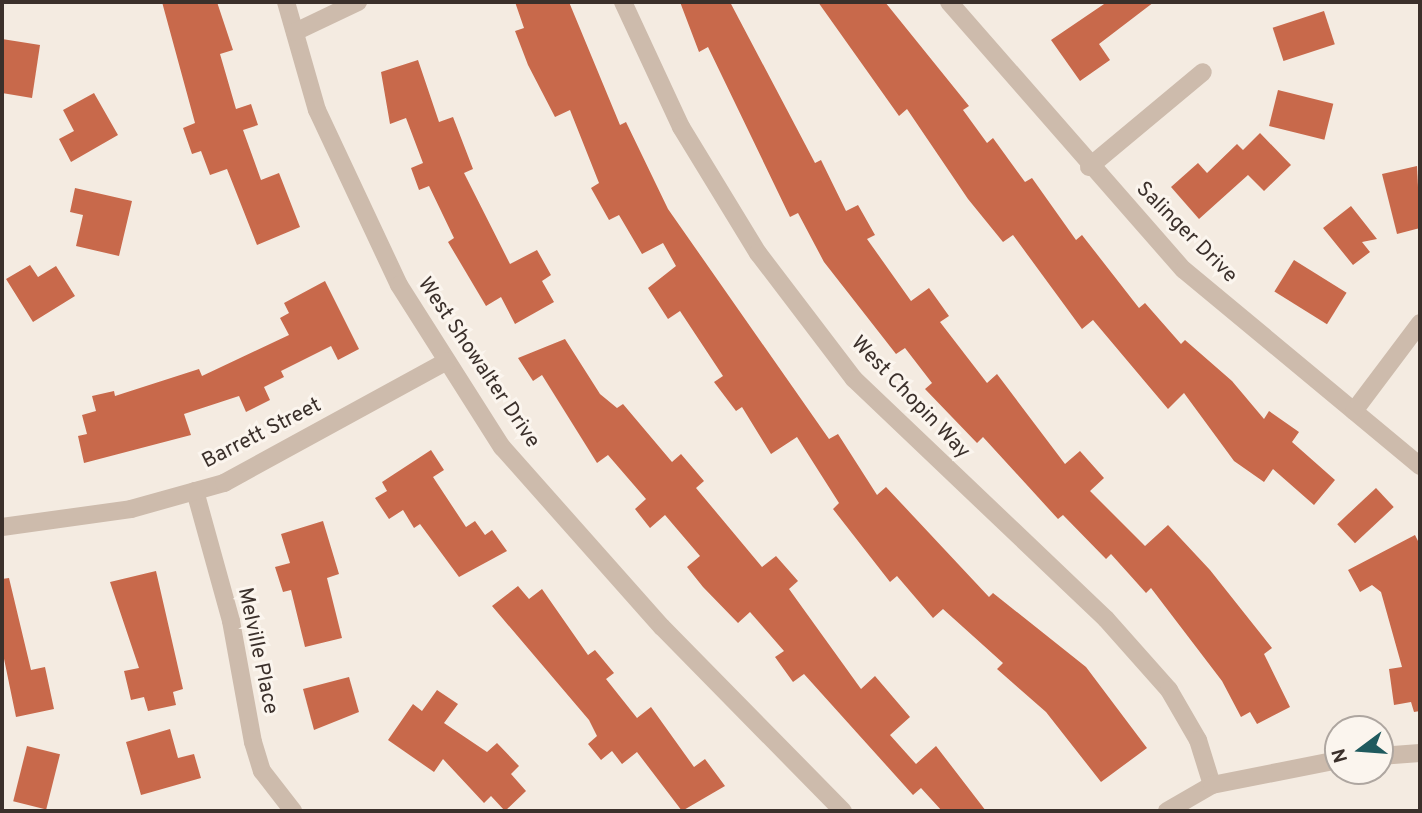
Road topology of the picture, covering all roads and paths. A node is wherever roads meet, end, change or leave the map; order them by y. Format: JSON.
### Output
{"nodes":[{"id":1,"x":286,"y":2,"type":"edge"},
{"id":2,"x":358,"y":2,"type":"edge"},
{"id":3,"x":624,"y":2,"type":"edge"},
{"id":4,"x":949,"y":2,"type":"edge"},
{"id":5,"x":295,"y":32,"type":"junction"},
{"id":6,"x":1203,"y":72,"type":"dead end"},
{"id":7,"x":1089,"y":167,"type":"junction"},
{"id":8,"x":1420,"y":323,"type":"edge"},
{"id":9,"x":447,"y":361,"type":"junction"},
{"id":10,"x":1354,"y":411,"type":"junction"},
{"id":11,"x":1420,"y":466,"type":"edge"},
{"id":12,"x":194,"y":491,"type":"junction"},
{"id":13,"x":2,"y":527,"type":"edge"},
{"id":14,"x":1420,"y":753,"type":"edge"},
{"id":15,"x":1394,"y":755,"type":"edge"},
{"id":16,"x":1324,"y":763,"type":"edge"},
{"id":17,"x":1212,"y":785,"type":"junction"},
{"id":18,"x":293,"y":811,"type":"edge"},
{"id":19,"x":843,"y":811,"type":"edge"},
{"id":20,"x":1167,"y":811,"type":"edge"}],
"edges":[{"from":1,"to":5,"type":"street","name":"West Showalter Drive"},
{"from":2,"to":5,"type":"street"},
{"from":3,"to":17,"type":"street","name":"West Chopin Way"},
{"from":4,"to":7,"type":"street","name":"Salinger Drive"},
{"from":5,"to":9,"type":"street","name":"West Showalter Drive"},
{"from":6,"to":7,"type":"street"},
{"from":7,"to":10,"type":"street","name":"Salinger Drive"},
{"from":8,"to":10,"type":"street"},
{"from":9,"to":12,"type":"street","name":"Barrett Street"},
{"from":9,"to":19,"type":"street","name":"West Showalter Drive"},
{"from":10,"to":11,"type":"street","name":"Salinger Drive"},
{"from":12,"to":13,"type":"street","name":"Barrett Street"},
{"from":12,"to":18,"type":"street","name":"Melville Place"},
{"from":14,"to":15,"type":"street"},
{"from":16,"to":17,"type":"street"},
{"from":17,"to":20,"type":"street"}]}
